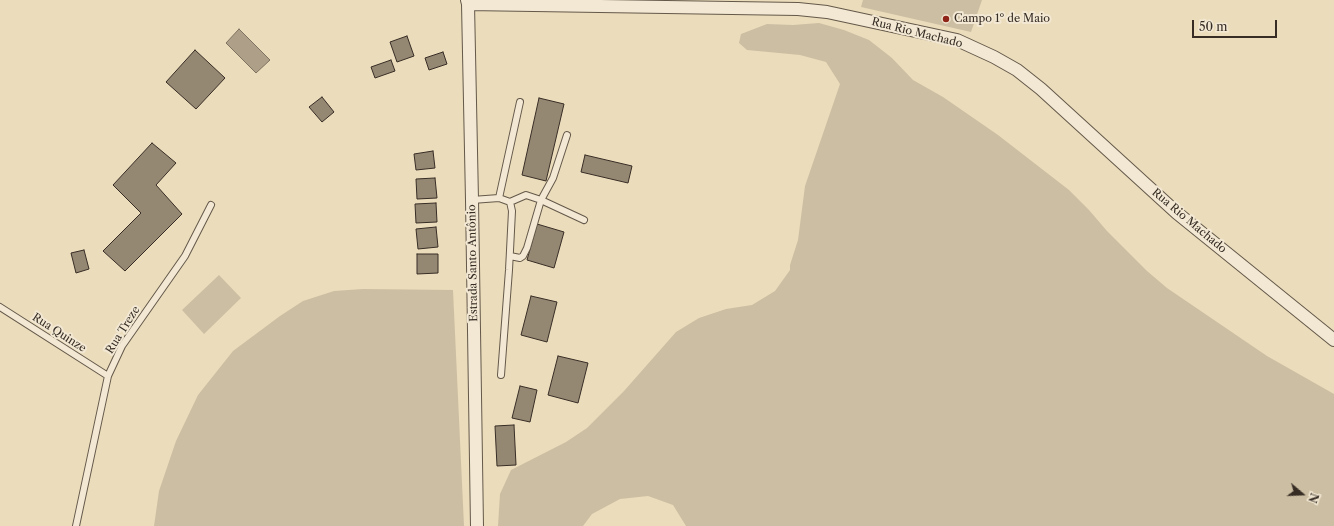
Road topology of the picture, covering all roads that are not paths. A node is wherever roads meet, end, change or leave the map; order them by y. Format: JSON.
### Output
{"nodes":[{"id":1,"x":468,"y":2,"type":"edge"},
{"id":2,"x":520,"y":102,"type":"dead end"},
{"id":3,"x":567,"y":135,"type":"dead end"},
{"id":4,"x":499,"y":198,"type":"junction"},
{"id":5,"x":472,"y":200,"type":"junction"},
{"id":6,"x":541,"y":200,"type":"junction"},
{"id":7,"x":510,"y":202,"type":"junction"},
{"id":8,"x":211,"y":205,"type":"dead end"},
{"id":9,"x":584,"y":220,"type":"dead end"},
{"id":10,"x":510,"y":256,"type":"junction"},
{"id":11,"x":0,"y":307,"type":"edge"},
{"id":12,"x":1334,"y":340,"type":"edge"},
{"id":13,"x":500,"y":374,"type":"dead end"},
{"id":14,"x":108,"y":376,"type":"junction"},
{"id":15,"x":76,"y":526,"type":"edge"},
{"id":16,"x":477,"y":526,"type":"edge"}],
"edges":[{"from":1,"to":5,"type":"street","name":"Estrada Santo Antônio"},
{"from":1,"to":12,"type":"street","name":"Rua Rio Machado"},
{"from":2,"to":4,"type":"lane"},
{"from":3,"to":6,"type":"lane"},
{"from":4,"to":5,"type":"lane"},
{"from":4,"to":7,"type":"lane"},
{"from":5,"to":16,"type":"street","name":"Estrada Santo Antônio"},
{"from":6,"to":7,"type":"lane"},
{"from":6,"to":9,"type":"lane"},
{"from":6,"to":10,"type":"lane"},
{"from":7,"to":10,"type":"lane"},
{"from":8,"to":14,"type":"lane","name":"Rua Treze"},
{"from":10,"to":13,"type":"lane"},
{"from":11,"to":14,"type":"lane","name":"Rua Quinze"},
{"from":14,"to":15,"type":"lane","name":"Rua Treze"}]}
